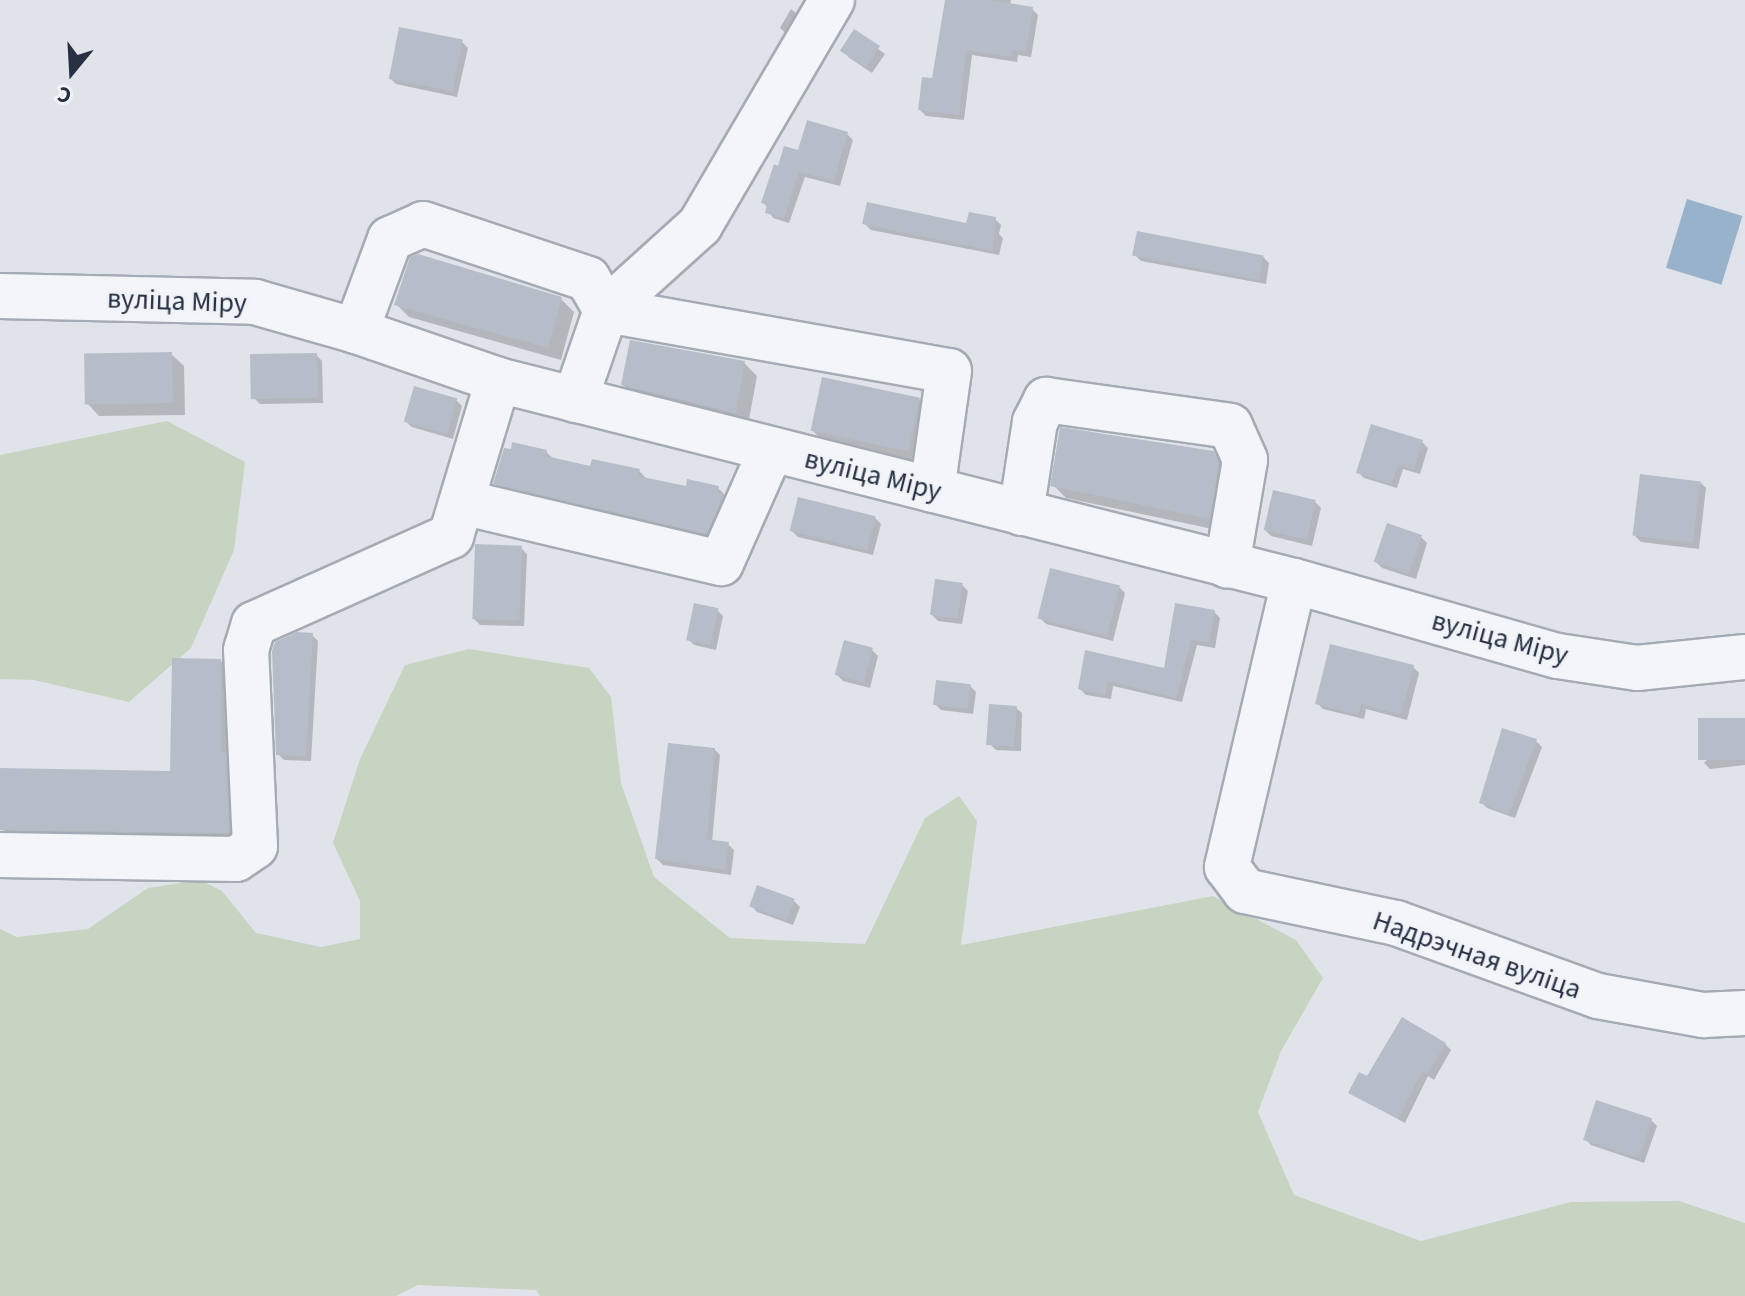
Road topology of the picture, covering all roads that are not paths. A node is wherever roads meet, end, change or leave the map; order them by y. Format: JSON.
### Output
{"nodes":[{"id":1,"x":832,"y":0,"type":"edge"},
{"id":2,"x":0,"y":296,"type":"edge"},
{"id":3,"x":606,"y":310,"type":"junction"},
{"id":4,"x":356,"y":331,"type":"junction"},
{"id":5,"x":498,"y":380,"type":"junction"},
{"id":6,"x":575,"y":400,"type":"junction"},
{"id":7,"x":771,"y":450,"type":"junction"},
{"id":8,"x":932,"y":490,"type":"junction"},
{"id":9,"x":462,"y":502,"type":"junction"},
{"id":10,"x":1021,"y":513,"type":"junction"},
{"id":11,"x":1227,"y":565,"type":"junction"},
{"id":12,"x":1294,"y":581,"type":"junction"},
{"id":13,"x":1745,"y":657,"type":"edge"},
{"id":14,"x":0,"y":855,"type":"edge"},
{"id":15,"x":1745,"y":1013,"type":"edge"}],
"edges":[{"from":1,"to":3,"type":"street"},
{"from":2,"to":4,"type":"street","name":"вуліца Міру"},
{"from":3,"to":4,"type":"street"},
{"from":3,"to":6,"type":"street"},
{"from":3,"to":8,"type":"street"},
{"from":4,"to":5,"type":"street","name":"вуліца Міру"},
{"from":5,"to":6,"type":"street","name":"вуліца Міру"},
{"from":5,"to":9,"type":"street"},
{"from":6,"to":7,"type":"street","name":"вуліца Міру"},
{"from":7,"to":8,"type":"street","name":"вуліца Міру"},
{"from":7,"to":9,"type":"street"},
{"from":8,"to":10,"type":"street","name":"вуліца Міру"},
{"from":9,"to":14,"type":"street"},
{"from":10,"to":11,"type":"street","name":"вуліца Міру"},
{"from":10,"to":11,"type":"street"},
{"from":11,"to":12,"type":"street","name":"вуліца Міру"},
{"from":12,"to":13,"type":"street","name":"вуліца Міру"},
{"from":12,"to":15,"type":"street","name":"Надрэчная вуліца"}]}
